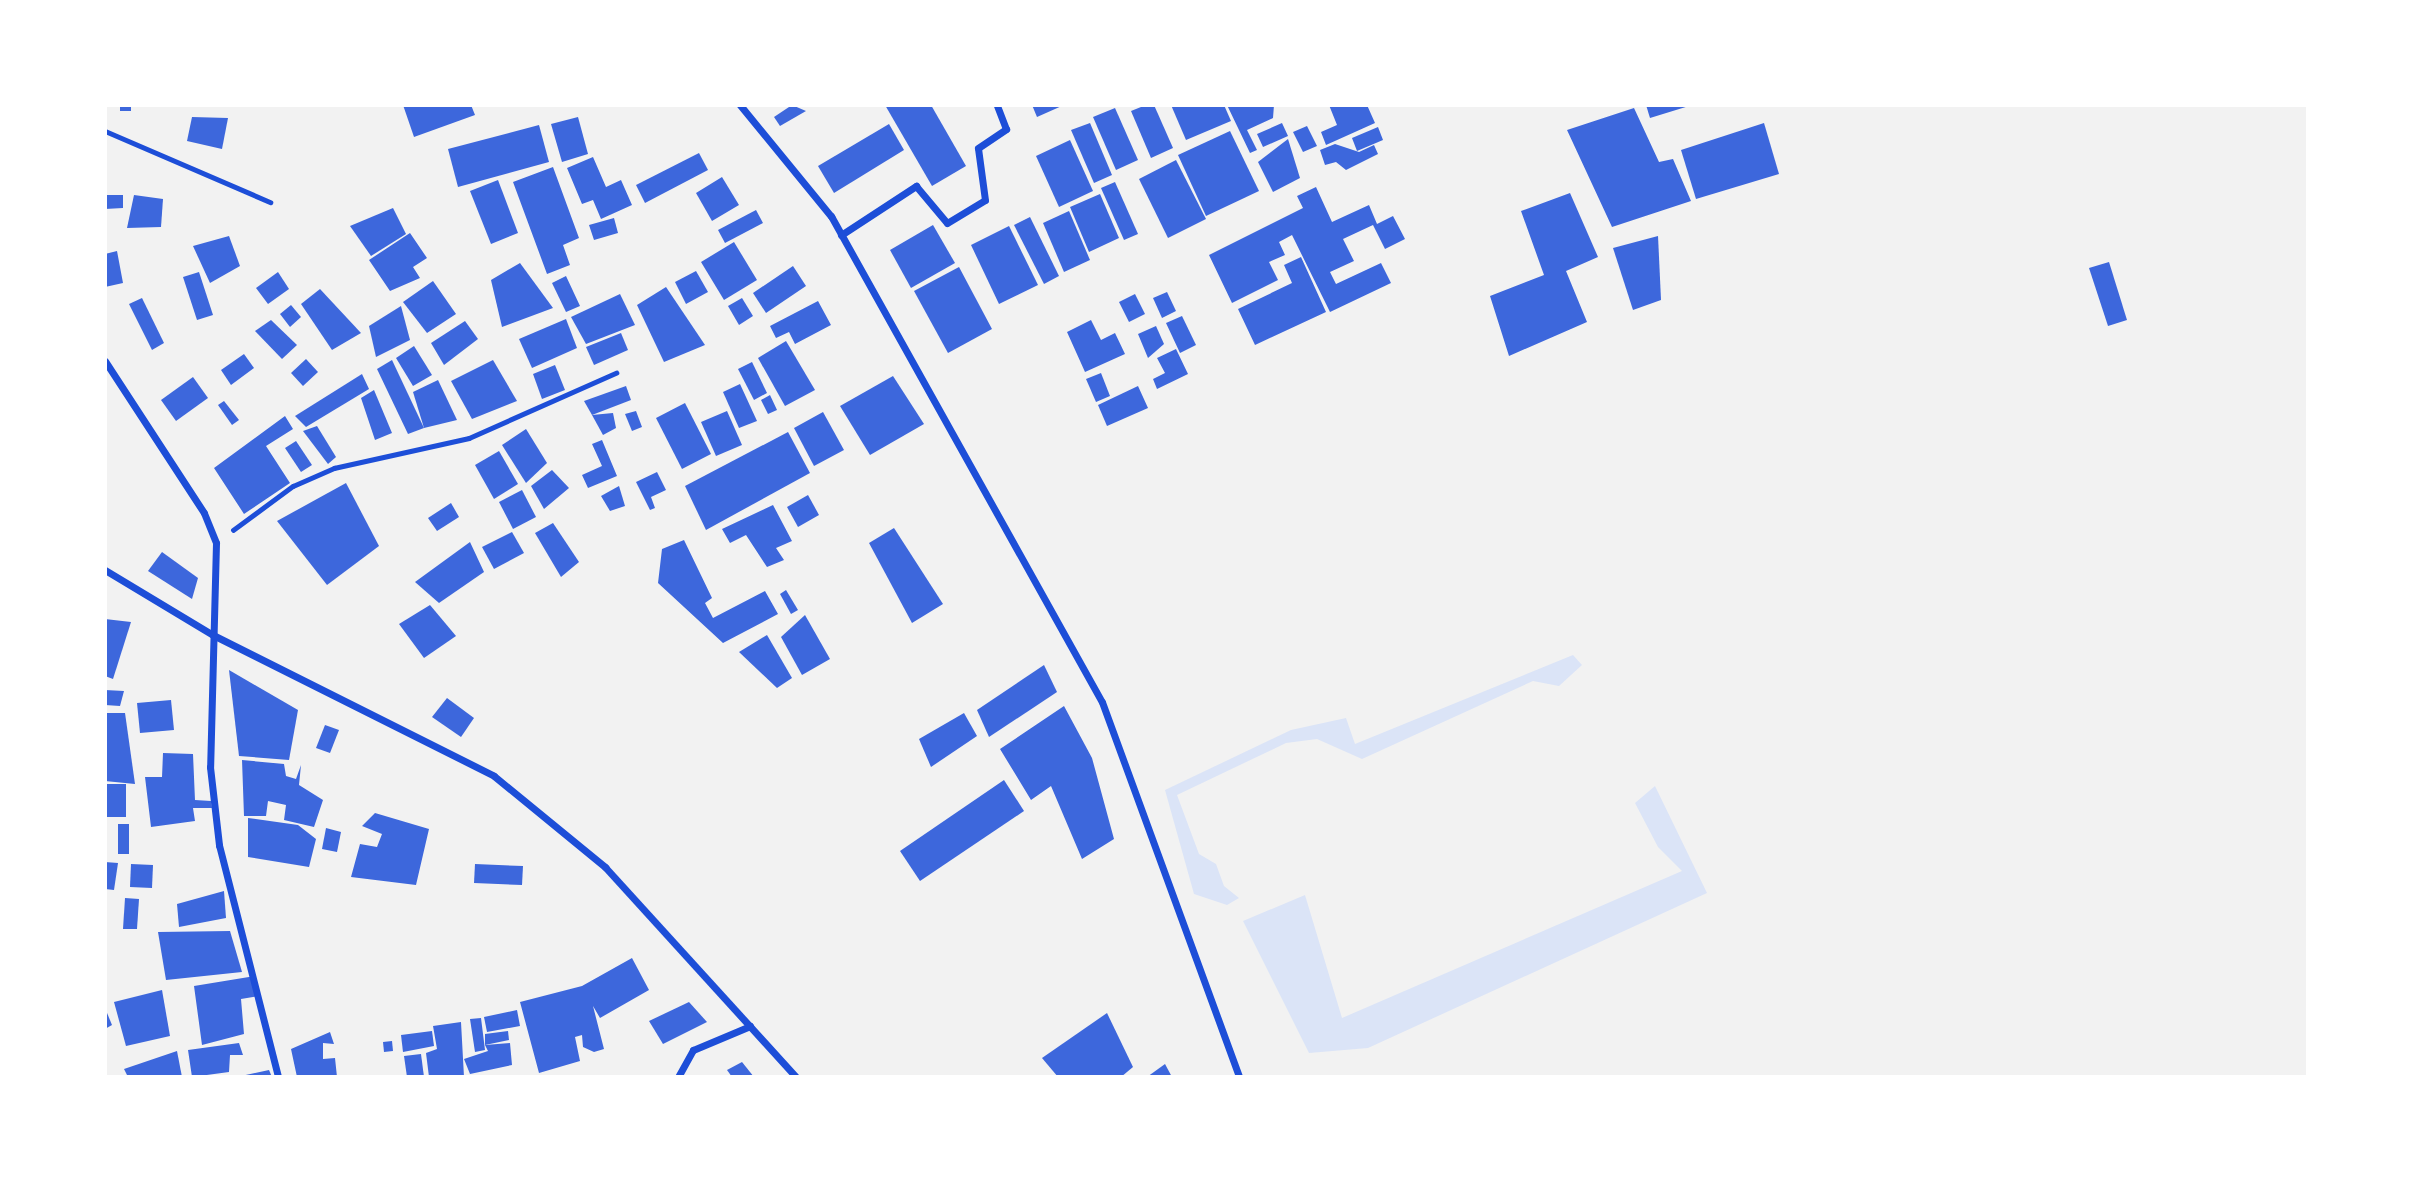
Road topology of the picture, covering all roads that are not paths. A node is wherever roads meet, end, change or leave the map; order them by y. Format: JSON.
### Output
{"nodes":[{"id":1,"x":740,"y":105,"type":"edge"},
{"id":2,"x":997,"y":105,"type":"edge"},
{"id":3,"x":105,"y":131,"type":"edge"},
{"id":4,"x":270,"y":202,"type":"dead end"},
{"id":5,"x":841,"y":235,"type":"junction"},
{"id":6,"x":105,"y":361,"type":"edge"},
{"id":7,"x":105,"y":570,"type":"edge"},
{"id":8,"x":213,"y":635,"type":"junction"},
{"id":9,"x":750,"y":1026,"type":"junction"},
{"id":10,"x":278,"y":1077,"type":"edge"},
{"id":11,"x":678,"y":1077,"type":"edge"},
{"id":12,"x":796,"y":1077,"type":"edge"},
{"id":13,"x":1239,"y":1077,"type":"edge"}],
"edges":[{"from":1,"to":5,"type":"street"},
{"from":2,"to":5,"type":"street"},
{"from":3,"to":4,"type":"lane"},
{"from":5,"to":13,"type":"street"},
{"from":6,"to":8,"type":"street"},
{"from":7,"to":8,"type":"street"},
{"from":8,"to":9,"type":"street"},
{"from":8,"to":10,"type":"street"},
{"from":9,"to":11,"type":"street"},
{"from":9,"to":12,"type":"street"}]}
